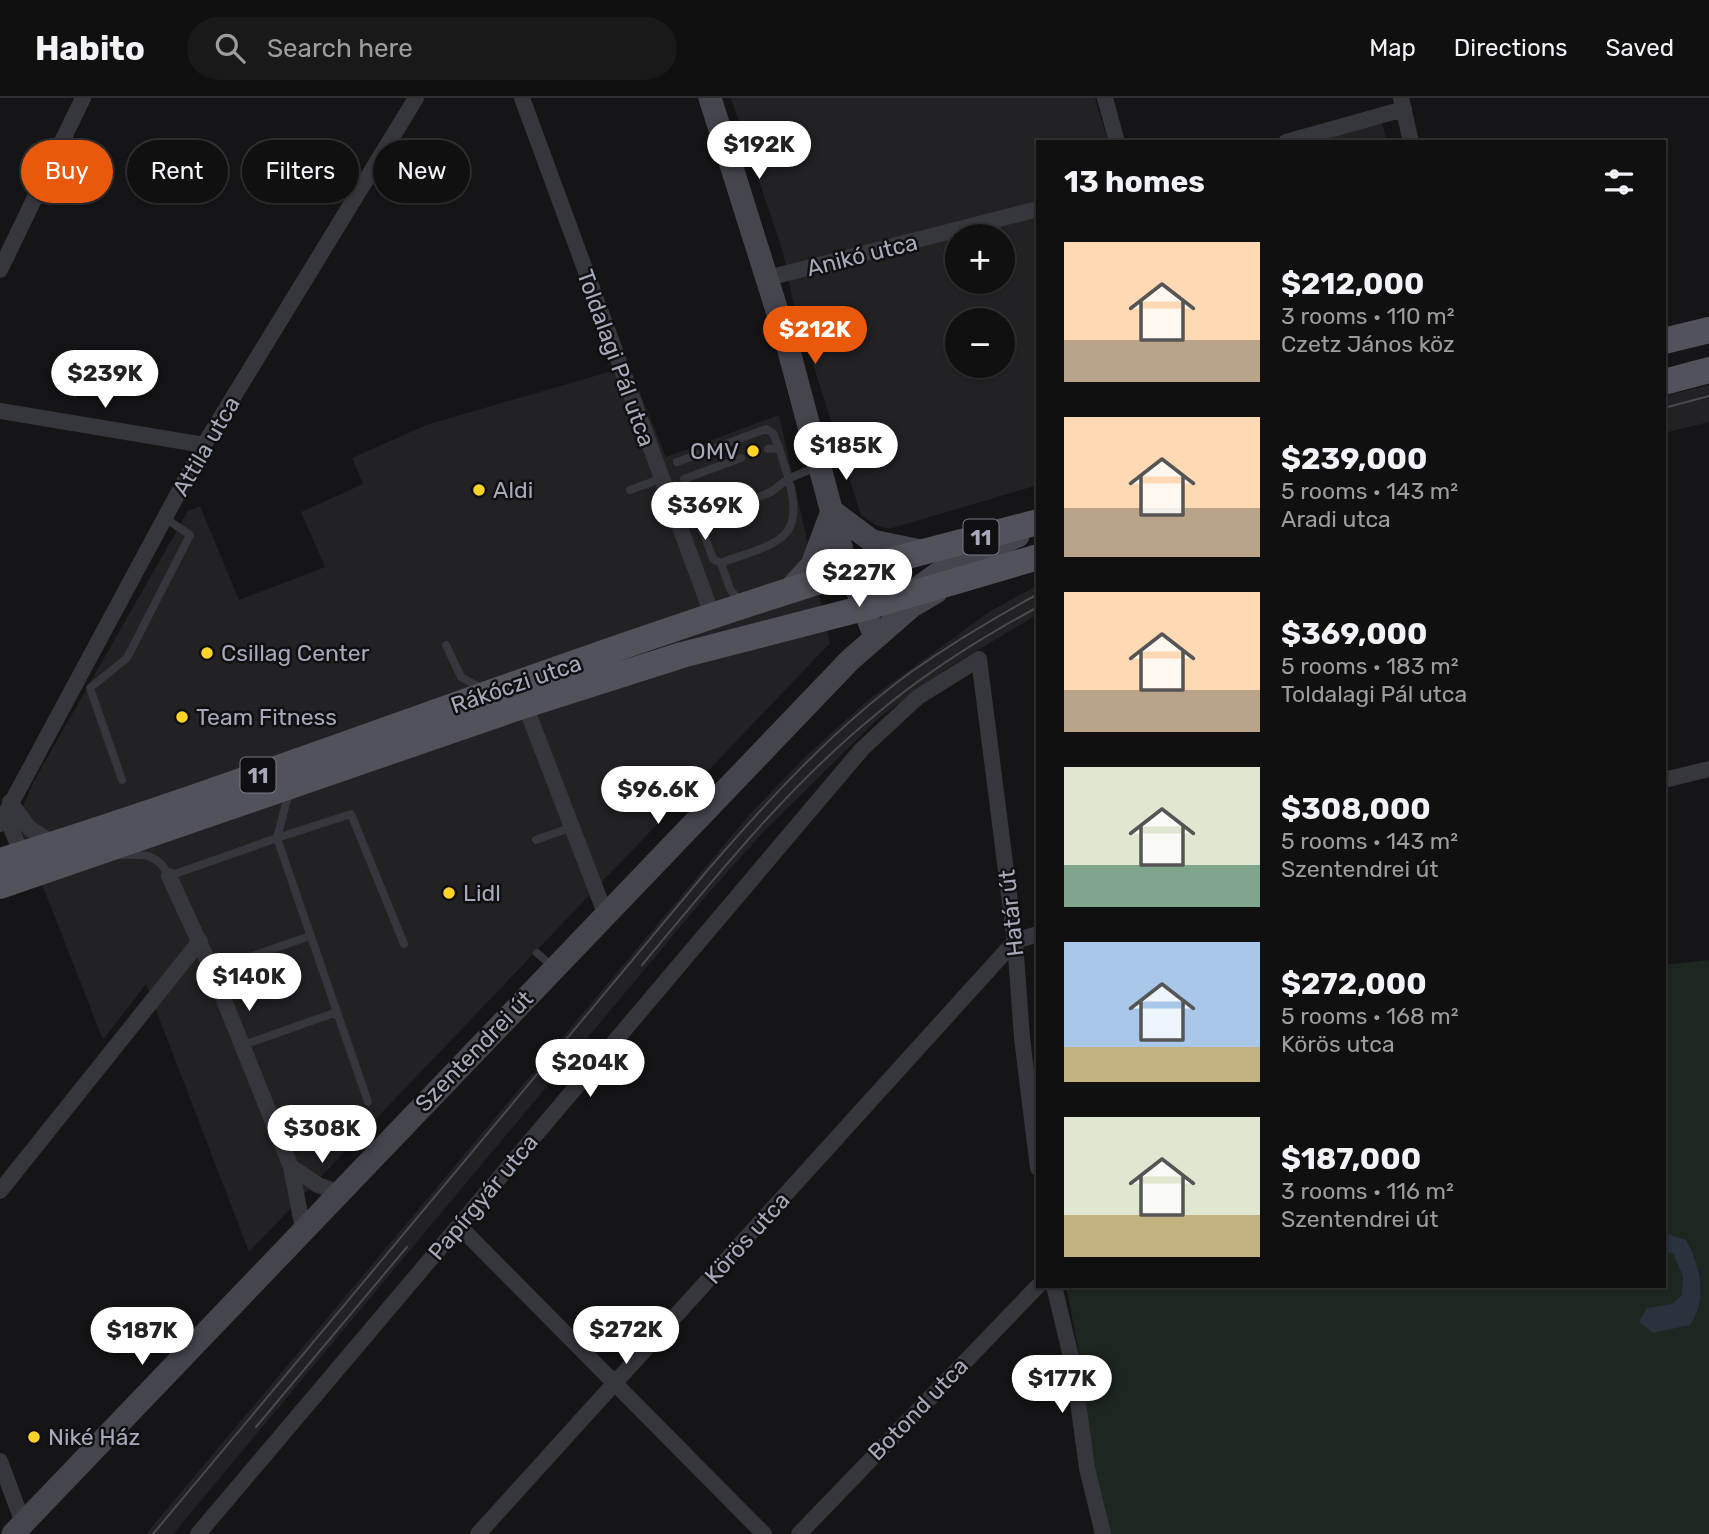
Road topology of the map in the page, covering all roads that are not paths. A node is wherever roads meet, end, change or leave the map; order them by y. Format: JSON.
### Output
{"nodes":[{"id":1,"x":83,"y":98,"type":"edge"},
{"id":2,"x":416,"y":98,"type":"edge"},
{"id":3,"x":522,"y":98,"type":"edge"},
{"id":4,"x":710,"y":98,"type":"edge"},
{"id":5,"x":1105,"y":98,"type":"edge"},
{"id":6,"x":1402,"y":104,"type":"edge"},
{"id":7,"x":1116,"y":140,"type":"edge"},
{"id":8,"x":1292,"y":140,"type":"edge"},
{"id":9,"x":1411,"y":140,"type":"edge"},
{"id":10,"x":1036,"y":210,"type":"edge"},
{"id":11,"x":0,"y":270,"type":"edge"},
{"id":12,"x":768,"y":278,"type":"junction"},
{"id":13,"x":1709,"y":330,"type":"edge"},
{"id":14,"x":1666,"y":341,"type":"edge"},
{"id":15,"x":1709,"y":370,"type":"edge"},
{"id":16,"x":1666,"y":381,"type":"edge"},
{"id":17,"x":0,"y":411,"type":"edge"},
{"id":18,"x":204,"y":445,"type":"junction"},
{"id":19,"x":779,"y":448,"type":"junction"},
{"id":20,"x":768,"y":449,"type":"dead end"},
{"id":21,"x":741,"y":458,"type":"dead end"},
{"id":22,"x":677,"y":462,"type":"dead end"},
{"id":23,"x":818,"y":466,"type":"junction"},
{"id":24,"x":660,"y":479,"type":"junction"},
{"id":25,"x":788,"y":479,"type":"junction"},
{"id":26,"x":630,"y":490,"type":"dead end"},
{"id":27,"x":832,"y":511,"type":"junction"},
{"id":28,"x":165,"y":518,"type":"junction"},
{"id":29,"x":698,"y":520,"type":"junction"},
{"id":30,"x":1036,"y":524,"type":"edge"},
{"id":31,"x":1036,"y":525,"type":"edge"},
{"id":32,"x":924,"y":552,"type":"junction"},
{"id":33,"x":1036,"y":558,"type":"edge"},
{"id":34,"x":721,"y":563,"type":"junction"},
{"id":35,"x":849,"y":572,"type":"junction"},
{"id":36,"x":954,"y":582,"type":"junction"},
{"id":37,"x":786,"y":593,"type":"junction"},
{"id":38,"x":910,"y":594,"type":"junction"},
{"id":39,"x":744,"y":607,"type":"junction"},
{"id":40,"x":713,"y":617,"type":"junction"},
{"id":41,"x":868,"y":617,"type":"junction"},
{"id":42,"x":446,"y":645,"type":"dead end"},
{"id":43,"x":979,"y":659,"type":"joint"},
{"id":44,"x":850,"y":660,"type":"junction"},
{"id":45,"x":494,"y":690,"type":"junction"},
{"id":46,"x":525,"y":705,"type":"junction"},
{"id":47,"x":1709,"y":769,"type":"edge"},
{"id":48,"x":122,"y":780,"type":"dead end"},
{"id":49,"x":1666,"y":780,"type":"edge"},
{"id":50,"x":292,"y":785,"type":"junction"},
{"id":51,"x":10,"y":802,"type":"junction"},
{"id":52,"x":0,"y":824,"type":"edge"},
{"id":53,"x":572,"y":827,"type":"junction"},
{"id":54,"x":277,"y":838,"type":"junction"},
{"id":55,"x":536,"y":840,"type":"dead end"},
{"id":56,"x":56,"y":845,"type":"junction"},
{"id":57,"x":10,"y":858,"type":"edge"},
{"id":58,"x":111,"y":859,"type":"dead end"},
{"id":59,"x":77,"y":870,"type":"dead end"},
{"id":60,"x":42,"y":873,"type":"junction"},
{"id":61,"x":169,"y":876,"type":"junction"},
{"id":62,"x":0,"y":886,"type":"edge"},
{"id":63,"x":605,"y":913,"type":"junction"},
{"id":64,"x":1036,"y":935,"type":"edge"},
{"id":65,"x":310,"y":936,"type":"junction"},
{"id":66,"x":200,"y":941,"type":"junction"},
{"id":67,"x":1015,"y":941,"type":"junction"},
{"id":68,"x":404,"y":944,"type":"dead end"},
{"id":69,"x":253,"y":956,"type":"junction"},
{"id":70,"x":212,"y":970,"type":"junction"},
{"id":71,"x":222,"y":993,"type":"junction"},
{"id":72,"x":337,"y":1012,"type":"junction"},
{"id":73,"x":243,"y":1045,"type":"junction"},
{"id":74,"x":368,"y":1102,"type":"dead end"},
{"id":75,"x":1036,"y":1152,"type":"edge"},
{"id":76,"x":291,"y":1167,"type":"junction"},
{"id":77,"x":0,"y":1191,"type":"edge"},
{"id":78,"x":338,"y":1192,"type":"junction"},
{"id":79,"x":459,"y":1226,"type":"junction"},
{"id":80,"x":303,"y":1229,"type":"junction"},
{"id":81,"x":1036,"y":1288,"type":"edge"},
{"id":82,"x":1054,"y":1288,"type":"edge"},
{"id":83,"x":617,"y":1383,"type":"junction"},
{"id":84,"x":0,"y":1461,"type":"edge"},
{"id":85,"x":18,"y":1529,"type":"edge"},
{"id":86,"x":198,"y":1534,"type":"edge"},
{"id":87,"x":478,"y":1534,"type":"edge"},
{"id":88,"x":764,"y":1534,"type":"edge"},
{"id":89,"x":799,"y":1534,"type":"edge"},
{"id":90,"x":1103,"y":1534,"type":"edge"}],
"edges":[{"from":1,"to":11,"type":"street"},
{"from":2,"to":18,"type":"street","name":"Attila utca"},
{"from":3,"to":24,"type":"street","name":"Toldalagi Pál utca"},
{"from":4,"to":12,"type":"main road"},
{"from":5,"to":7,"type":"street"},
{"from":6,"to":8,"type":"street"},
{"from":6,"to":9,"type":"street"},
{"from":10,"to":12,"type":"street","name":"Anikó utca"},
{"from":12,"to":23,"type":"main road"},
{"from":13,"to":14,"type":"main road"},
{"from":15,"to":16,"type":"main road"},
{"from":17,"to":18,"type":"street"},
{"from":18,"to":28,"type":"street","name":"Attila utca"},
{"from":19,"to":20,"type":"lane"},
{"from":19,"to":22,"type":"lane"},
{"from":19,"to":25,"type":"lane"},
{"from":21,"to":29,"type":"lane"},
{"from":23,"to":25,"type":"lane"},
{"from":23,"to":27,"type":"main road"},
{"from":24,"to":26,"type":"lane"},
{"from":24,"to":40,"type":"street","name":"Toldalagi Pál utca"},
{"from":25,"to":29,"type":"lane"},
{"from":25,"to":34,"type":"lane"},
{"from":27,"to":32,"type":"main road"},
{"from":27,"to":35,"type":"main road"},
{"from":27,"to":37,"type":"main road"},
{"from":28,"to":48,"type":"lane"},
{"from":28,"to":51,"type":"street","name":"Attila utca"},
{"from":29,"to":34,"type":"lane"},
{"from":30,"to":32,"type":"main road","name":"Rákóczi utca","number":"11"},
{"from":31,"to":38,"type":"main road"},
{"from":32,"to":35,"type":"main road","name":"Rákóczi utca","number":"11"},
{"from":33,"to":36,"type":"main road","name":"Szentendrei út","number":"11"},
{"from":34,"to":39,"type":"lane"},
{"from":35,"to":37,"type":"main road","name":"Rákóczi utca","number":"11"},
{"from":35,"to":41,"type":"main road"},
{"from":36,"to":38,"type":"main road","name":"Rákóczi utca","number":"11"},
{"from":36,"to":44,"type":"main road","name":"Szentendrei út"},
{"from":37,"to":39,"type":"main road","name":"Rákóczi utca","number":"11"},
{"from":38,"to":41,"type":"main road","name":"Rákóczi utca","number":"11"},
{"from":39,"to":40,"type":"main road","name":"Rákóczi utca","number":"11"},
{"from":40,"to":45,"type":"main road","name":"Rákóczi utca","number":"11"},
{"from":41,"to":44,"type":"main road","name":"Szentendrei út"},
{"from":41,"to":46,"type":"main road","name":"Rákóczi utca","number":"11"},
{"from":42,"to":45,"type":"lane"},
{"from":43,"to":67,"type":"street","name":"Határ út"},
{"from":43,"to":79,"type":"street","name":"Papírgyár utca"},
{"from":44,"to":63,"type":"main road","name":"Szentendrei út"},
{"from":45,"to":56,"type":"main road","name":"Rákóczi utca","number":"11"},
{"from":46,"to":50,"type":"main road","name":"Rákóczi utca","number":"11"},
{"from":46,"to":53,"type":"street"},
{"from":47,"to":49,"type":"street"},
{"from":50,"to":54,"type":"lane"},
{"from":50,"to":60,"type":"main road","name":"Rákóczi utca","number":"11"},
{"from":51,"to":52,"type":"street","name":"Attila utca"},
{"from":51,"to":56,"type":"street"},
{"from":51,"to":57,"type":"street"},
{"from":53,"to":55,"type":"lane"},
{"from":53,"to":63,"type":"street"},
{"from":54,"to":61,"type":"lane"},
{"from":54,"to":65,"type":"lane"},
{"from":54,"to":68,"type":"lane"},
{"from":56,"to":57,"type":"main road","name":"Rákóczi utca","number":"11"},
{"from":57,"to":60,"type":"street"},
{"from":58,"to":61,"type":"lane"},
{"from":59,"to":60,"type":"lane"},
{"from":60,"to":62,"type":"main road","name":"Rákóczi utca","number":"11"},
{"from":61,"to":66,"type":"street"},
{"from":63,"to":78,"type":"main road","name":"Szentendrei út"},
{"from":64,"to":67,"type":"street"},
{"from":65,"to":69,"type":"lane"},
{"from":65,"to":72,"type":"lane"},
{"from":66,"to":70,"type":"street"},
{"from":66,"to":77,"type":"street"},
{"from":67,"to":75,"type":"street","name":"Határ út"},
{"from":67,"to":83,"type":"street","name":"Körös utca"},
{"from":69,"to":70,"type":"lane"},
{"from":69,"to":71,"type":"lane"},
{"from":70,"to":71,"type":"street"},
{"from":71,"to":73,"type":"street"},
{"from":72,"to":73,"type":"lane"},
{"from":72,"to":74,"type":"lane"},
{"from":73,"to":76,"type":"street"},
{"from":76,"to":78,"type":"street"},
{"from":76,"to":80,"type":"street"},
{"from":78,"to":80,"type":"main road","name":"Szentendrei út"},
{"from":79,"to":83,"type":"street"},
{"from":79,"to":86,"type":"street","name":"Papírgyár utca"},
{"from":80,"to":85,"type":"main road","name":"Szentendrei út"},
{"from":81,"to":89,"type":"street","name":"Botond utca"},
{"from":82,"to":90,"type":"street"},
{"from":83,"to":87,"type":"street","name":"Körös utca"},
{"from":83,"to":88,"type":"street"},
{"from":84,"to":85,"type":"street"}]}
